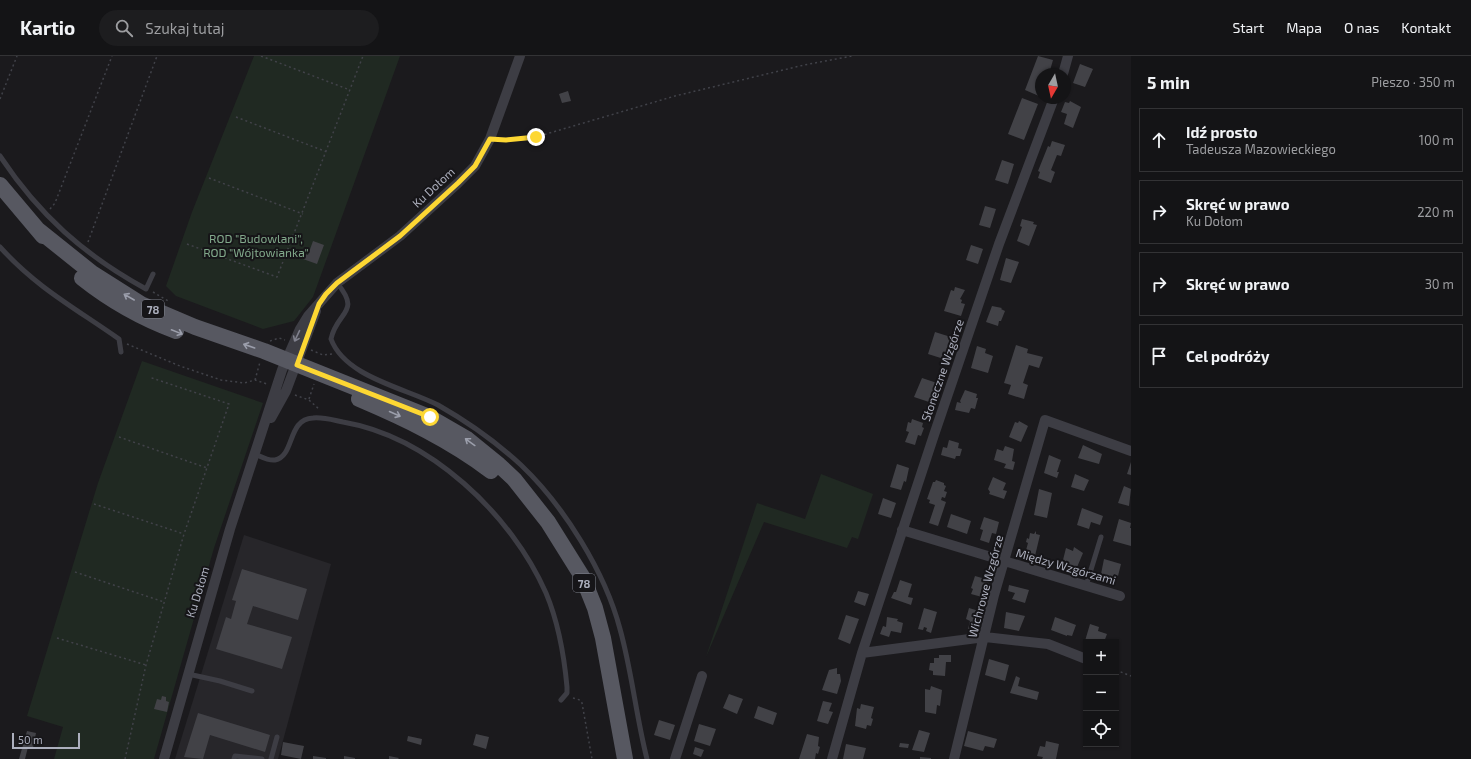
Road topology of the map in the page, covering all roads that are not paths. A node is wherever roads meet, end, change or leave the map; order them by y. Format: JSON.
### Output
{"nodes":[{"id":1,"x":520,"y":56,"type":"edge"},
{"id":2,"x":1068,"y":56,"type":"edge"},
{"id":3,"x":1065,"y":68,"type":"edge"},
{"id":4,"x":1052,"y":104,"type":"edge"},
{"id":5,"x":0,"y":156,"type":"edge"},
{"id":6,"x":0,"y":185,"type":"edge"},
{"id":7,"x":0,"y":247,"type":"edge"},
{"id":8,"x":153,"y":274,"type":"dead end"},
{"id":9,"x":337,"y":283,"type":"junction"},
{"id":10,"x":121,"y":352,"type":"dead end"},
{"id":11,"x":289,"y":367,"type":"junction"},
{"id":12,"x":262,"y":434,"type":"junction"},
{"id":13,"x":1131,"y":451,"type":"edge"},
{"id":14,"x":255,"y":454,"type":"junction"},
{"id":15,"x":902,"y":530,"type":"junction"},
{"id":16,"x":1101,"y":537,"type":"dead end"},
{"id":17,"x":1004,"y":562,"type":"junction"},
{"id":18,"x":1086,"y":586,"type":"junction"},
{"id":19,"x":1120,"y":596,"type":"dead end"},
{"id":20,"x":985,"y":638,"type":"junction"},
{"id":21,"x":862,"y":654,"type":"junction"},
{"id":22,"x":1083,"y":658,"type":"edge"},
{"id":23,"x":608,"y":668,"type":"junction"},
{"id":24,"x":187,"y":674,"type":"junction"},
{"id":25,"x":702,"y":676,"type":"dead end"},
{"id":26,"x":252,"y":691,"type":"dead end"},
{"id":27,"x":561,"y":700,"type":"dead end"},
{"id":28,"x":277,"y":737,"type":"dead end"},
{"id":29,"x":164,"y":759,"type":"edge"},
{"id":30,"x":234,"y":759,"type":"edge"},
{"id":31,"x":262,"y":759,"type":"edge"},
{"id":32,"x":270,"y":759,"type":"edge"},
{"id":33,"x":616,"y":759,"type":"edge"},
{"id":34,"x":625,"y":759,"type":"edge"},
{"id":35,"x":647,"y":759,"type":"edge"},
{"id":36,"x":675,"y":759,"type":"edge"},
{"id":37,"x":832,"y":759,"type":"edge"},
{"id":38,"x":954,"y":759,"type":"edge"}],
"edges":[{"from":1,"to":9,"type":"street","name":"Ku Dołom"},
{"from":2,"to":3,"type":"street"},
{"from":4,"to":15,"type":"street","name":"Słoneczne Wzgórze"},
{"from":5,"to":8,"type":"lane"},
{"from":6,"to":11,"type":"main road","number":"78"},
{"from":7,"to":10,"type":"lane"},
{"from":9,"to":11,"type":"street","name":"Ku Dołom"},
{"from":9,"to":35,"type":"lane"},
{"from":11,"to":12,"type":"street","name":"Ku Dołom"},
{"from":11,"to":12,"type":"street","name":"Ku Dołom"},
{"from":11,"to":23,"type":"main road","number":"78"},
{"from":12,"to":14,"type":"street","name":"Ku Dołom"},
{"from":13,"to":17,"type":"street","name":"Wichrowe Wzgórze"},
{"from":14,"to":24,"type":"street","name":"Ku Dołom"},
{"from":14,"to":27,"type":"lane"},
{"from":15,"to":17,"type":"street","name":"Między Wzgórzami"},
{"from":15,"to":21,"type":"street","name":"Słoneczne Wzgórze"},
{"from":16,"to":18,"type":"lane"},
{"from":17,"to":18,"type":"street","name":"Między Wzgórzami"},
{"from":17,"to":20,"type":"street","name":"Wichrowe Wzgórze"},
{"from":18,"to":19,"type":"street","name":"Między Wzgórzami"},
{"from":20,"to":21,"type":"street"},
{"from":20,"to":22,"type":"street"},
{"from":20,"to":38,"type":"street","name":"Wichrowe Wzgórze"},
{"from":21,"to":37,"type":"street","name":"Słoneczne Wzgórze"},
{"from":23,"to":33,"type":"main road","number":"78"},
{"from":23,"to":34,"type":"main road","number":"78"},
{"from":24,"to":26,"type":"lane"},
{"from":24,"to":29,"type":"street","name":"Ku Dołom"},
{"from":25,"to":36,"type":"street"},
{"from":28,"to":32,"type":"lane"},
{"from":30,"to":31,"type":"lane"}]}
